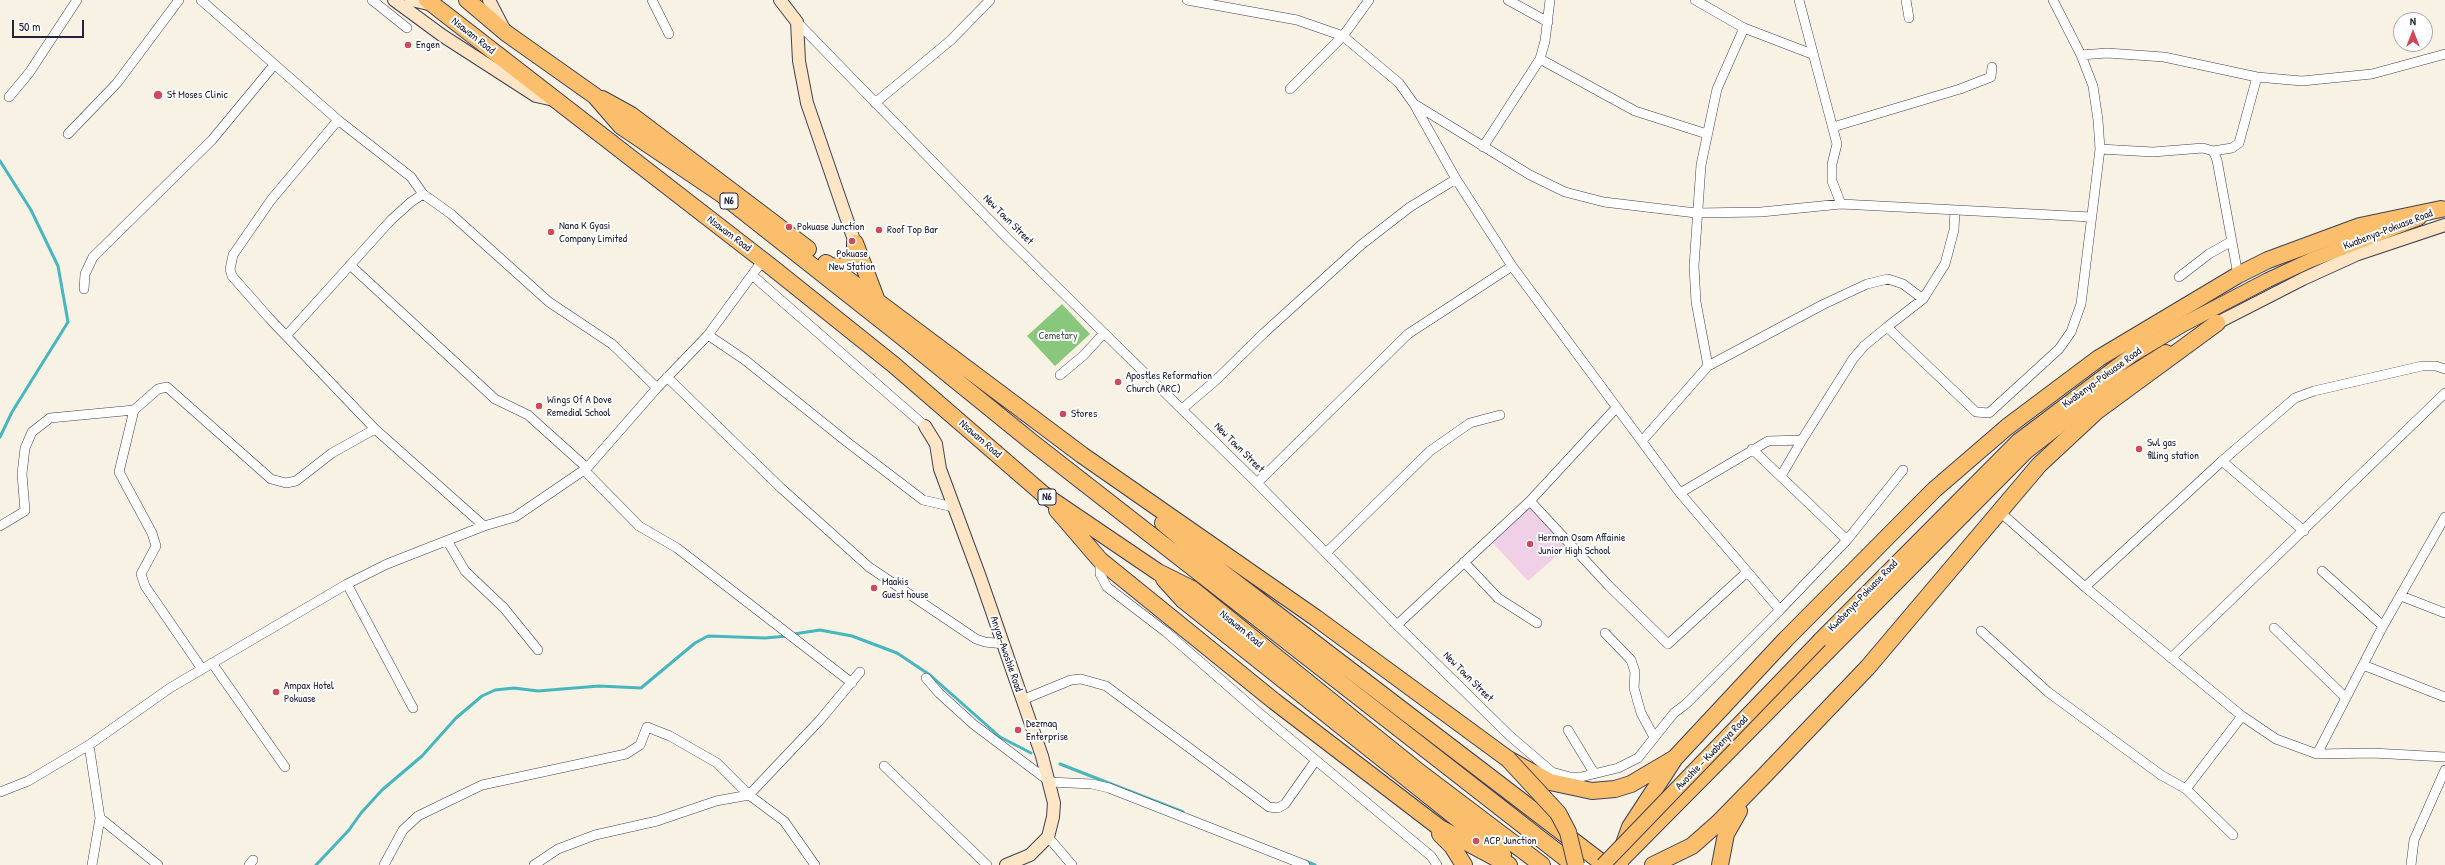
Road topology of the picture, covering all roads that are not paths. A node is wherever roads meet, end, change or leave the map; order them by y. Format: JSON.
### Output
{"nodes":[{"id":1,"x":77,"y":0,"type":"edge"},
{"id":2,"x":179,"y":0,"type":"edge"},
{"id":3,"x":201,"y":0,"type":"edge"},
{"id":4,"x":372,"y":0,"type":"edge"},
{"id":5,"x":394,"y":0,"type":"edge"},
{"id":6,"x":411,"y":0,"type":"edge"},
{"id":7,"x":466,"y":0,"type":"edge"},
{"id":8,"x":489,"y":0,"type":"edge"},
{"id":9,"x":652,"y":0,"type":"edge"},
{"id":10,"x":780,"y":0,"type":"edge"},
{"id":11,"x":990,"y":0,"type":"edge"},
{"id":12,"x":1187,"y":0,"type":"edge"},
{"id":13,"x":1368,"y":0,"type":"edge"},
{"id":14,"x":1508,"y":0,"type":"edge"},
{"id":15,"x":1550,"y":0,"type":"edge"},
{"id":16,"x":1695,"y":0,"type":"edge"},
{"id":17,"x":1799,"y":0,"type":"edge"},
{"id":18,"x":1906,"y":0,"type":"edge"},
{"id":19,"x":2053,"y":0,"type":"edge"},
{"id":20,"x":430,"y":2,"type":"edge"},
{"id":21,"x":1909,"y":18,"type":"dead end"},
{"id":22,"x":797,"y":22,"type":"junction"},
{"id":23,"x":1548,"y":22,"type":"junction"},
{"id":24,"x":407,"y":28,"type":"dead end"},
{"id":25,"x":1744,"y":28,"type":"junction"},
{"id":26,"x":506,"y":33,"type":"junction"},
{"id":27,"x":669,"y":34,"type":"dead end"},
{"id":28,"x":1343,"y":36,"type":"junction"},
{"id":29,"x":1812,"y":54,"type":"junction"},
{"id":30,"x":2445,"y":54,"type":"edge"},
{"id":31,"x":2081,"y":55,"type":"junction"},
{"id":32,"x":1540,"y":59,"type":"junction"},
{"id":33,"x":274,"y":65,"type":"junction"},
{"id":34,"x":1992,"y":67,"type":"dead end"},
{"id":35,"x":2257,"y":77,"type":"junction"},
{"id":36,"x":1290,"y":89,"type":"dead end"},
{"id":37,"x":595,"y":96,"type":"junction"},
{"id":38,"x":9,"y":97,"type":"dead end"},
{"id":39,"x":554,"y":100,"type":"junction"},
{"id":40,"x":875,"y":103,"type":"junction"},
{"id":41,"x":1414,"y":104,"type":"junction"},
{"id":42,"x":338,"y":120,"type":"junction"},
{"id":43,"x":1833,"y":127,"type":"junction"},
{"id":44,"x":68,"y":134,"type":"dead end"},
{"id":45,"x":1707,"y":134,"type":"junction"},
{"id":46,"x":1483,"y":147,"type":"junction"},
{"id":47,"x":2100,"y":149,"type":"junction"},
{"id":48,"x":2213,"y":151,"type":"junction"},
{"id":49,"x":1456,"y":178,"type":"junction"},
{"id":50,"x":423,"y":194,"type":"junction"},
{"id":51,"x":1841,"y":204,"type":"junction"},
{"id":52,"x":2443,"y":208,"type":"edge"},
{"id":53,"x":1955,"y":210,"type":"junction"},
{"id":54,"x":1696,"y":213,"type":"junction"},
{"id":55,"x":2090,"y":217,"type":"junction"},
{"id":56,"x":2445,"y":225,"type":"edge"},
{"id":57,"x":2232,"y":242,"type":"junction"},
{"id":58,"x":855,"y":243,"type":"junction"},
{"id":59,"x":763,"y":260,"type":"junction"},
{"id":60,"x":350,"y":266,"type":"junction"},
{"id":61,"x":830,"y":266,"type":"junction"},
{"id":62,"x":1512,"y":266,"type":"junction"},
{"id":63,"x":752,"y":275,"type":"junction"},
{"id":64,"x":2238,"y":275,"type":"junction"},
{"id":65,"x":2179,"y":277,"type":"dead end"},
{"id":66,"x":84,"y":289,"type":"dead end"},
{"id":67,"x":1923,"y":299,"type":"junction"},
{"id":68,"x":877,"y":301,"type":"junction"},
{"id":69,"x":2217,"y":323,"type":"junction"},
{"id":70,"x":1887,"y":328,"type":"junction"},
{"id":71,"x":1104,"y":333,"type":"junction"},
{"id":72,"x":708,"y":335,"type":"junction"},
{"id":73,"x":286,"y":336,"type":"junction"},
{"id":74,"x":1708,"y":366,"type":"junction"},
{"id":75,"x":2445,"y":369,"type":"edge"},
{"id":76,"x":1060,"y":375,"type":"dead end"},
{"id":77,"x":667,"y":377,"type":"junction"},
{"id":78,"x":657,"y":388,"type":"junction"},
{"id":79,"x":2445,"y":393,"type":"edge"},
{"id":80,"x":1616,"y":408,"type":"junction"},
{"id":81,"x":1182,"y":409,"type":"junction"},
{"id":82,"x":134,"y":410,"type":"junction"},
{"id":83,"x":1500,"y":415,"type":"dead end"},
{"id":84,"x":926,"y":426,"type":"joint"},
{"id":85,"x":375,"y":429,"type":"junction"},
{"id":86,"x":1802,"y":440,"type":"junction"},
{"id":87,"x":1642,"y":441,"type":"junction"},
{"id":88,"x":1752,"y":449,"type":"junction"},
{"id":89,"x":1082,"y":455,"type":"junction"},
{"id":90,"x":2222,"y":461,"type":"junction"},
{"id":91,"x":585,"y":469,"type":"junction"},
{"id":92,"x":1903,"y":470,"type":"dead end"},
{"id":93,"x":1781,"y":476,"type":"junction"},
{"id":94,"x":1257,"y":483,"type":"junction"},
{"id":95,"x":1680,"y":493,"type":"junction"},
{"id":96,"x":1043,"y":494,"type":"junction"},
{"id":97,"x":1530,"y":501,"type":"junction"},
{"id":98,"x":952,"y":507,"type":"junction"},
{"id":99,"x":2000,"y":512,"type":"junction"},
{"id":100,"x":2445,"y":517,"type":"edge"},
{"id":101,"x":0,"y":526,"type":"edge"},
{"id":102,"x":484,"y":526,"type":"junction"},
{"id":103,"x":2304,"y":531,"type":"junction"},
{"id":104,"x":2441,"y":532,"type":"edge"},
{"id":105,"x":1848,"y":540,"type":"junction"},
{"id":106,"x":448,"y":542,"type":"junction"},
{"id":107,"x":1326,"y":553,"type":"junction"},
{"id":108,"x":1100,"y":560,"type":"junction"},
{"id":109,"x":1464,"y":562,"type":"junction"},
{"id":110,"x":2322,"y":571,"type":"dead end"},
{"id":111,"x":1158,"y":572,"type":"junction"},
{"id":112,"x":1747,"y":572,"type":"junction"},
{"id":113,"x":347,"y":584,"type":"junction"},
{"id":114,"x":2085,"y":587,"type":"junction"},
{"id":115,"x":2402,"y":596,"type":"junction"},
{"id":116,"x":1780,"y":610,"type":"junction"},
{"id":117,"x":2445,"y":613,"type":"edge"},
{"id":118,"x":1536,"y":623,"type":"dead end"},
{"id":119,"x":1397,"y":625,"type":"junction"},
{"id":120,"x":2383,"y":626,"type":"junction"},
{"id":121,"x":2274,"y":628,"type":"dead end"},
{"id":122,"x":1981,"y":631,"type":"dead end"},
{"id":123,"x":1605,"y":633,"type":"dead end"},
{"id":124,"x":1004,"y":644,"type":"junction"},
{"id":125,"x":1825,"y":645,"type":"junction"},
{"id":126,"x":538,"y":650,"type":"dead end"},
{"id":127,"x":2171,"y":658,"type":"junction"},
{"id":128,"x":212,"y":663,"type":"junction"},
{"id":129,"x":2363,"y":665,"type":"junction"},
{"id":130,"x":202,"y":669,"type":"junction"},
{"id":131,"x":860,"y":672,"type":"dead end"},
{"id":132,"x":926,"y":678,"type":"dead end"},
{"id":133,"x":852,"y":683,"type":"junction"},
{"id":134,"x":2445,"y":697,"type":"edge"},
{"id":135,"x":2346,"y":698,"type":"junction"},
{"id":136,"x":1022,"y":700,"type":"junction"},
{"id":137,"x":413,"y":708,"type":"dead end"},
{"id":138,"x":2242,"y":716,"type":"junction"},
{"id":139,"x":1568,"y":730,"type":"dead end"},
{"id":140,"x":1654,"y":736,"type":"junction"},
{"id":141,"x":90,"y":746,"type":"junction"},
{"id":142,"x":2317,"y":754,"type":"junction"},
{"id":143,"x":2445,"y":757,"type":"edge"},
{"id":144,"x":1674,"y":758,"type":"junction"},
{"id":145,"x":1508,"y":759,"type":"junction"},
{"id":146,"x":1316,"y":760,"type":"junction"},
{"id":147,"x":884,"y":766,"type":"dead end"},
{"id":148,"x":285,"y":767,"type":"dead end"},
{"id":149,"x":2445,"y":770,"type":"edge"},
{"id":150,"x":1594,"y":773,"type":"junction"},
{"id":151,"x":1763,"y":777,"type":"junction"},
{"id":152,"x":1050,"y":782,"type":"junction"},
{"id":153,"x":2186,"y":790,"type":"junction"},
{"id":154,"x":0,"y":792,"type":"edge"},
{"id":155,"x":749,"y":795,"type":"junction"},
{"id":156,"x":1402,"y":800,"type":"junction"},
{"id":157,"x":100,"y":818,"type":"junction"},
{"id":158,"x":2233,"y":834,"type":"dead end"},
{"id":159,"x":1048,"y":837,"type":"junction"},
{"id":160,"x":92,"y":865,"type":"edge"},
{"id":161,"x":158,"y":865,"type":"edge"},
{"id":162,"x":384,"y":865,"type":"edge"},
{"id":163,"x":534,"y":865,"type":"edge"},
{"id":164,"x":815,"y":865,"type":"edge"},
{"id":165,"x":987,"y":865,"type":"edge"},
{"id":166,"x":1006,"y":865,"type":"edge"},
{"id":167,"x":1072,"y":865,"type":"edge"},
{"id":168,"x":1305,"y":865,"type":"edge"},
{"id":169,"x":1437,"y":865,"type":"edge"},
{"id":170,"x":1464,"y":865,"type":"edge"},
{"id":171,"x":1509,"y":865,"type":"edge"},
{"id":172,"x":1516,"y":865,"type":"edge"},
{"id":173,"x":1542,"y":865,"type":"edge"},
{"id":174,"x":1575,"y":865,"type":"edge"},
{"id":175,"x":1604,"y":865,"type":"edge"},
{"id":176,"x":1619,"y":865,"type":"edge"},
{"id":177,"x":1653,"y":865,"type":"edge"},
{"id":178,"x":1720,"y":865,"type":"edge"},
{"id":179,"x":2411,"y":865,"type":"edge"}],
"edges":[{"from":1,"to":38,"type":"street"},
{"from":2,"to":44,"type":"street"},
{"from":3,"to":33,"type":"street"},
{"from":4,"to":24,"type":"street"},
{"from":5,"to":39,"type":"street"},
{"from":6,"to":20,"type":"street"},
{"from":7,"to":26,"type":"highway","name":"Nsawam Road","number":"N6"},
{"from":8,"to":26,"type":"street"},
{"from":9,"to":27,"type":"street"},
{"from":10,"to":22,"type":"street"},
{"from":11,"to":40,"type":"street"},
{"from":12,"to":28,"type":"street"},
{"from":13,"to":28,"type":"street"},
{"from":14,"to":23,"type":"street"},
{"from":15,"to":23,"type":"street"},
{"from":16,"to":25,"type":"street"},
{"from":17,"to":29,"type":"street"},
{"from":18,"to":21,"type":"street"},
{"from":19,"to":31,"type":"street"},
{"from":20,"to":39,"type":"highway","name":"Nsawam Road","number":"N6"},
{"from":22,"to":40,"type":"street","name":"New Town Street"},
{"from":22,"to":58,"type":"street"},
{"from":23,"to":32,"type":"street"},
{"from":25,"to":29,"type":"street"},
{"from":25,"to":45,"type":"street"},
{"from":26,"to":37,"type":"highway","name":"Nsawam Road","number":"N6"},
{"from":28,"to":36,"type":"street"},
{"from":28,"to":41,"type":"street"},
{"from":29,"to":43,"type":"street"},
{"from":30,"to":35,"type":"street"},
{"from":31,"to":35,"type":"street"},
{"from":31,"to":47,"type":"street"},
{"from":32,"to":45,"type":"street"},
{"from":32,"to":46,"type":"street"},
{"from":33,"to":42,"type":"street"},
{"from":33,"to":66,"type":"street"},
{"from":34,"to":43,"type":"street"},
{"from":35,"to":48,"type":"street"},
{"from":37,"to":61,"type":"highway"},
{"from":37,"to":174,"type":"highway","name":"Nsawam Road","number":"N6"},
{"from":39,"to":59,"type":"highway","name":"Nsawam Road","number":"N6"},
{"from":40,"to":71,"type":"street","name":"New Town Street"},
{"from":41,"to":46,"type":"street"},
{"from":41,"to":49,"type":"street"},
{"from":42,"to":50,"type":"street"},
{"from":42,"to":73,"type":"street"},
{"from":43,"to":51,"type":"street"},
{"from":45,"to":54,"type":"street"},
{"from":46,"to":54,"type":"street"},
{"from":47,"to":48,"type":"street"},
{"from":47,"to":55,"type":"street"},
{"from":48,"to":57,"type":"street"},
{"from":49,"to":62,"type":"street"},
{"from":49,"to":81,"type":"street"},
{"from":50,"to":60,"type":"street"},
{"from":50,"to":78,"type":"street"},
{"from":51,"to":53,"type":"street"},
{"from":51,"to":54,"type":"street"},
{"from":52,"to":64,"type":"highway"},
{"from":52,"to":125,"type":"main road","name":"Kwabenya-Pokuase Road"},
{"from":53,"to":55,"type":"street"},
{"from":53,"to":67,"type":"street"},
{"from":54,"to":74,"type":"street"},
{"from":55,"to":70,"type":"street"},
{"from":56,"to":69,"type":"street","name":"Kwabenya-Pokuase Road"},
{"from":57,"to":64,"type":"street"},
{"from":57,"to":65,"type":"street"},
{"from":58,"to":61,"type":"highway"},
{"from":58,"to":68,"type":"highway"},
{"from":59,"to":63,"type":"street"},
{"from":59,"to":96,"type":"highway","name":"Nsawam Road","number":"N6"},
{"from":60,"to":73,"type":"street"},
{"from":60,"to":91,"type":"street"},
{"from":61,"to":68,"type":"highway"},
{"from":62,"to":80,"type":"street"},
{"from":62,"to":94,"type":"street"},
{"from":63,"to":72,"type":"street"},
{"from":63,"to":84,"type":"street"},
{"from":64,"to":144,"type":"highway"},
{"from":67,"to":70,"type":"street"},
{"from":67,"to":74,"type":"street"},
{"from":68,"to":89,"type":"highway"},
{"from":69,"to":99,"type":"highway"},
{"from":69,"to":125,"type":"main road","name":"Kwabenya-Pokuase Road"},
{"from":70,"to":86,"type":"street"},
{"from":71,"to":76,"type":"street"},
{"from":71,"to":81,"type":"street","name":"New Town Street"},
{"from":72,"to":77,"type":"street"},
{"from":72,"to":98,"type":"street"},
{"from":73,"to":85,"type":"street"},
{"from":74,"to":87,"type":"street"},
{"from":75,"to":90,"type":"street"},
{"from":77,"to":78,"type":"street"},
{"from":77,"to":124,"type":"street"},
{"from":78,"to":91,"type":"street"},
{"from":79,"to":103,"type":"street"},
{"from":80,"to":87,"type":"street"},
{"from":80,"to":97,"type":"street"},
{"from":81,"to":94,"type":"street","name":"New Town Street"},
{"from":82,"to":85,"type":"street"},
{"from":82,"to":101,"type":"street"},
{"from":82,"to":130,"type":"street"},
{"from":83,"to":107,"type":"street"},
{"from":84,"to":98,"type":"street","name":"Anyaa-Awoshie Road"},
{"from":85,"to":102,"type":"street"},
{"from":86,"to":88,"type":"street"},
{"from":86,"to":93,"type":"street"},
{"from":87,"to":95,"type":"street"},
{"from":88,"to":93,"type":"street"},
{"from":88,"to":95,"type":"street"},
{"from":89,"to":145,"type":"highway"},
{"from":89,"to":175,"type":"highway"},
{"from":90,"to":103,"type":"street"},
{"from":90,"to":114,"type":"street"},
{"from":91,"to":102,"type":"street"},
{"from":91,"to":133,"type":"street"},
{"from":92,"to":105,"type":"street","name":"New Town Street"},
{"from":93,"to":105,"type":"street"},
{"from":94,"to":107,"type":"street","name":"New Town Street"},
{"from":95,"to":112,"type":"street"},
{"from":96,"to":108,"type":"highway"},
{"from":96,"to":111,"type":"highway","name":"Nsawam Road","number":"N6"},
{"from":97,"to":109,"type":"street"},
{"from":97,"to":112,"type":"street"},
{"from":98,"to":124,"type":"street","name":"Anyaa-Awoshie Road"},
{"from":99,"to":114,"type":"street"},
{"from":99,"to":151,"type":"highway"},
{"from":100,"to":104,"type":"street"},
{"from":102,"to":106,"type":"street"},
{"from":103,"to":127,"type":"street"},
{"from":104,"to":115,"type":"street"},
{"from":105,"to":116,"type":"street","name":"New Town Street"},
{"from":106,"to":113,"type":"street"},
{"from":106,"to":126,"type":"street"},
{"from":107,"to":119,"type":"street","name":"New Town Street"},
{"from":108,"to":146,"type":"street"},
{"from":108,"to":156,"type":"highway"},
{"from":109,"to":118,"type":"street"},
{"from":109,"to":119,"type":"street"},
{"from":110,"to":120,"type":"street"},
{"from":111,"to":172,"type":"highway"},
{"from":111,"to":173,"type":"highway","name":"Nsawam Road","number":"N6"},
{"from":112,"to":116,"type":"street"},
{"from":113,"to":128,"type":"street"},
{"from":113,"to":137,"type":"street"},
{"from":114,"to":127,"type":"street"},
{"from":115,"to":117,"type":"street"},
{"from":115,"to":120,"type":"street"},
{"from":116,"to":140,"type":"street","name":"New Town Street"},
{"from":119,"to":150,"type":"street","name":"New Town Street"},
{"from":120,"to":129,"type":"street"},
{"from":121,"to":135,"type":"street"},
{"from":122,"to":153,"type":"street"},
{"from":123,"to":140,"type":"street"},
{"from":124,"to":136,"type":"street","name":"Anyaa-Awoshie Road"},
{"from":125,"to":175,"type":"main road","name":"Awoshie - Kwabenya Road","bridge":true},
{"from":125,"to":176,"type":"main road","name":"Awoshie - Kwabenya Road"},
{"from":127,"to":138,"type":"street"},
{"from":128,"to":130,"type":"street"},
{"from":128,"to":148,"type":"street"},
{"from":129,"to":134,"type":"street"},
{"from":129,"to":135,"type":"street"},
{"from":130,"to":141,"type":"street"},
{"from":131,"to":133,"type":"street"},
{"from":132,"to":152,"type":"street"},
{"from":133,"to":155,"type":"street"},
{"from":135,"to":142,"type":"street"},
{"from":136,"to":146,"type":"street"},
{"from":136,"to":152,"type":"street","name":"Anyaa-Awoshie Road"},
{"from":138,"to":142,"type":"street"},
{"from":138,"to":153,"type":"street"},
{"from":139,"to":150,"type":"street"},
{"from":140,"to":150,"type":"street","name":"New Town Street"},
{"from":141,"to":154,"type":"street"},
{"from":141,"to":157,"type":"street"},
{"from":142,"to":143,"type":"street"},
{"from":144,"to":145,"type":"highway"},
{"from":144,"to":176,"type":"highway","bridge":true},
{"from":145,"to":174,"type":"highway","bridge":true},
{"from":146,"to":169,"type":"street"},
{"from":147,"to":165,"type":"street"},
{"from":149,"to":179,"type":"street"},
{"from":151,"to":177,"type":"highway"},
{"from":151,"to":178,"type":"highway"},
{"from":152,"to":159,"type":"street","name":"Anyaa-Awoshie Road"},
{"from":152,"to":168,"type":"street"},
{"from":153,"to":158,"type":"street"},
{"from":155,"to":162,"type":"street"},
{"from":155,"to":163,"type":"street"},
{"from":155,"to":164,"type":"street"},
{"from":156,"to":170,"type":"highway"},
{"from":156,"to":171,"type":"highway"},
{"from":157,"to":160,"type":"street"},
{"from":157,"to":161,"type":"street"},
{"from":159,"to":166,"type":"street"},
{"from":159,"to":167,"type":"street"}]}
